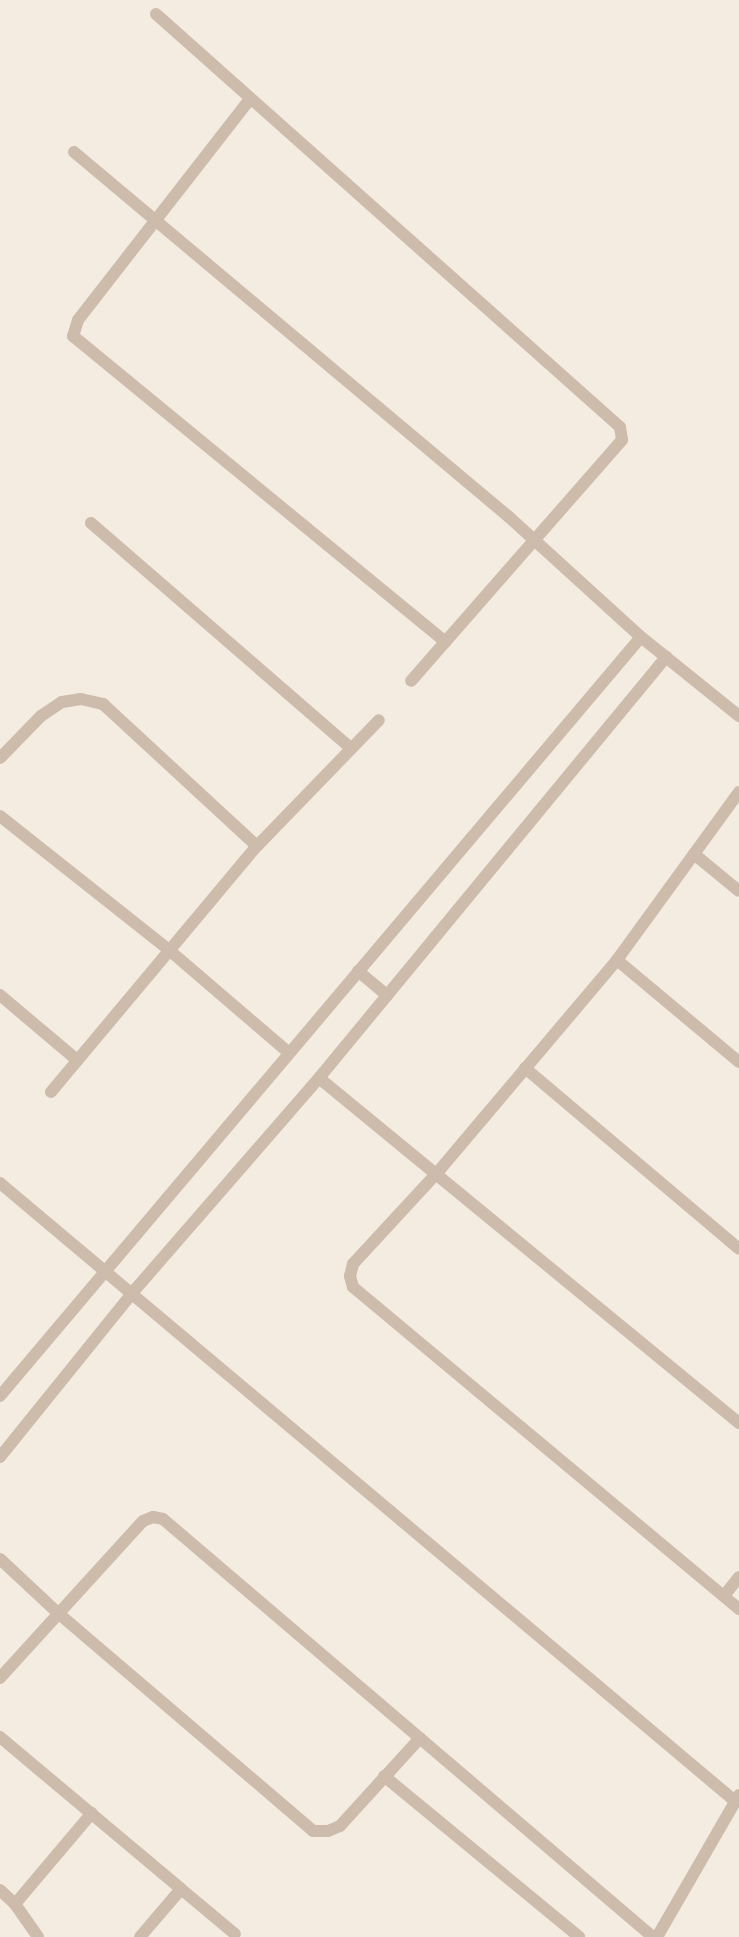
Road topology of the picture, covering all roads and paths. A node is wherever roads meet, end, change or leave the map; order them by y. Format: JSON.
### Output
{"nodes":[{"id":1,"x":156,"y":14,"type":"dead end"},
{"id":2,"x":250,"y":99,"type":"junction"},
{"id":3,"x":74,"y":152,"type":"dead end"},
{"id":4,"x":156,"y":220,"type":"junction"},
{"id":5,"x":91,"y":523,"type":"dead end"},
{"id":6,"x":534,"y":539,"type":"junction"},
{"id":7,"x":641,"y":637,"type":"junction"},
{"id":8,"x":446,"y":642,"type":"junction"},
{"id":9,"x":666,"y":657,"type":"junction"},
{"id":10,"x":412,"y":681,"type":"dead end"},
{"id":11,"x":739,"y":716,"type":"edge"},
{"id":12,"x":378,"y":720,"type":"dead end"},
{"id":13,"x":350,"y":747,"type":"junction"},
{"id":14,"x":0,"y":758,"type":"edge"},
{"id":15,"x":739,"y":792,"type":"edge"},
{"id":16,"x":0,"y":816,"type":"edge"},
{"id":17,"x":257,"y":846,"type":"junction"},
{"id":18,"x":694,"y":854,"type":"junction"},
{"id":19,"x":739,"y":891,"type":"edge"},
{"id":20,"x":169,"y":950,"type":"junction"},
{"id":21,"x":617,"y":960,"type":"junction"},
{"id":22,"x":358,"y":971,"type":"junction"},
{"id":23,"x":387,"y":994,"type":"junction"},
{"id":24,"x":0,"y":995,"type":"edge"},
{"id":25,"x":289,"y":1053,"type":"junction"},
{"id":26,"x":77,"y":1060,"type":"junction"},
{"id":27,"x":739,"y":1062,"type":"edge"},
{"id":28,"x":525,"y":1068,"type":"junction"},
{"id":29,"x":319,"y":1078,"type":"junction"},
{"id":30,"x":51,"y":1092,"type":"dead end"},
{"id":31,"x":436,"y":1174,"type":"junction"},
{"id":32,"x":0,"y":1183,"type":"edge"},
{"id":33,"x":739,"y":1249,"type":"edge"},
{"id":34,"x":106,"y":1272,"type":"junction"},
{"id":35,"x":133,"y":1292,"type":"junction"},
{"id":36,"x":0,"y":1396,"type":"edge"},
{"id":37,"x":739,"y":1423,"type":"edge"},
{"id":38,"x":0,"y":1457,"type":"edge"},
{"id":39,"x":0,"y":1558,"type":"edge"},
{"id":40,"x":739,"y":1577,"type":"edge"},
{"id":41,"x":724,"y":1596,"type":"junction"},
{"id":42,"x":739,"y":1609,"type":"edge"},
{"id":43,"x":58,"y":1613,"type":"junction"},
{"id":44,"x":0,"y":1678,"type":"edge"},
{"id":45,"x":0,"y":1737,"type":"edge"},
{"id":46,"x":420,"y":1738,"type":"junction"},
{"id":47,"x":384,"y":1776,"type":"junction"},
{"id":48,"x":737,"y":1798,"type":"edge"},
{"id":49,"x":92,"y":1813,"type":"junction"},
{"id":50,"x":181,"y":1889,"type":"junction"},
{"id":51,"x":0,"y":1890,"type":"edge"},
{"id":52,"x":15,"y":1904,"type":"junction"},
{"id":53,"x":235,"y":1934,"type":"dead end"},
{"id":54,"x":38,"y":1937,"type":"edge"},
{"id":55,"x":140,"y":1937,"type":"edge"},
{"id":56,"x":579,"y":1937,"type":"edge"},
{"id":57,"x":655,"y":1937,"type":"edge"}],
"edges":[{"from":1,"to":2,"type":"street"},
{"from":2,"to":4,"type":"street"},
{"from":2,"to":6,"type":"street"},
{"from":3,"to":4,"type":"street"},
{"from":4,"to":6,"type":"street"},
{"from":4,"to":8,"type":"street"},
{"from":5,"to":13,"type":"street"},
{"from":6,"to":7,"type":"street"},
{"from":6,"to":8,"type":"street"},
{"from":7,"to":9,"type":"street"},
{"from":7,"to":22,"type":"street"},
{"from":8,"to":10,"type":"street"},
{"from":9,"to":11,"type":"street"},
{"from":9,"to":23,"type":"street"},
{"from":12,"to":13,"type":"street"},
{"from":13,"to":17,"type":"street"},
{"from":14,"to":17,"type":"street"},
{"from":15,"to":18,"type":"street"},
{"from":16,"to":20,"type":"street"},
{"from":17,"to":20,"type":"street"},
{"from":18,"to":19,"type":"street"},
{"from":18,"to":21,"type":"street"},
{"from":20,"to":25,"type":"street"},
{"from":20,"to":26,"type":"street"},
{"from":21,"to":27,"type":"street"},
{"from":21,"to":28,"type":"street"},
{"from":22,"to":23,"type":"street"},
{"from":22,"to":25,"type":"street"},
{"from":23,"to":29,"type":"street"},
{"from":24,"to":26,"type":"street"},
{"from":25,"to":34,"type":"street"},
{"from":26,"to":30,"type":"street"},
{"from":28,"to":31,"type":"street"},
{"from":28,"to":33,"type":"street"},
{"from":29,"to":31,"type":"street"},
{"from":29,"to":35,"type":"street"},
{"from":31,"to":37,"type":"street"},
{"from":31,"to":41,"type":"street"},
{"from":32,"to":34,"type":"street"},
{"from":34,"to":35,"type":"street"},
{"from":34,"to":36,"type":"street"},
{"from":35,"to":38,"type":"street"},
{"from":35,"to":48,"type":"street"},
{"from":39,"to":43,"type":"street"},
{"from":40,"to":41,"type":"street"},
{"from":41,"to":42,"type":"street"},
{"from":43,"to":44,"type":"street"},
{"from":43,"to":46,"type":"street"},
{"from":43,"to":47,"type":"street"},
{"from":45,"to":49,"type":"street"},
{"from":46,"to":47,"type":"street"},
{"from":46,"to":57,"type":"street"},
{"from":47,"to":56,"type":"street"},
{"from":48,"to":57,"type":"street"},
{"from":49,"to":50,"type":"street"},
{"from":49,"to":52,"type":"street"},
{"from":50,"to":53,"type":"street"},
{"from":50,"to":55,"type":"street"},
{"from":51,"to":52,"type":"street"},
{"from":52,"to":54,"type":"street"}]}
